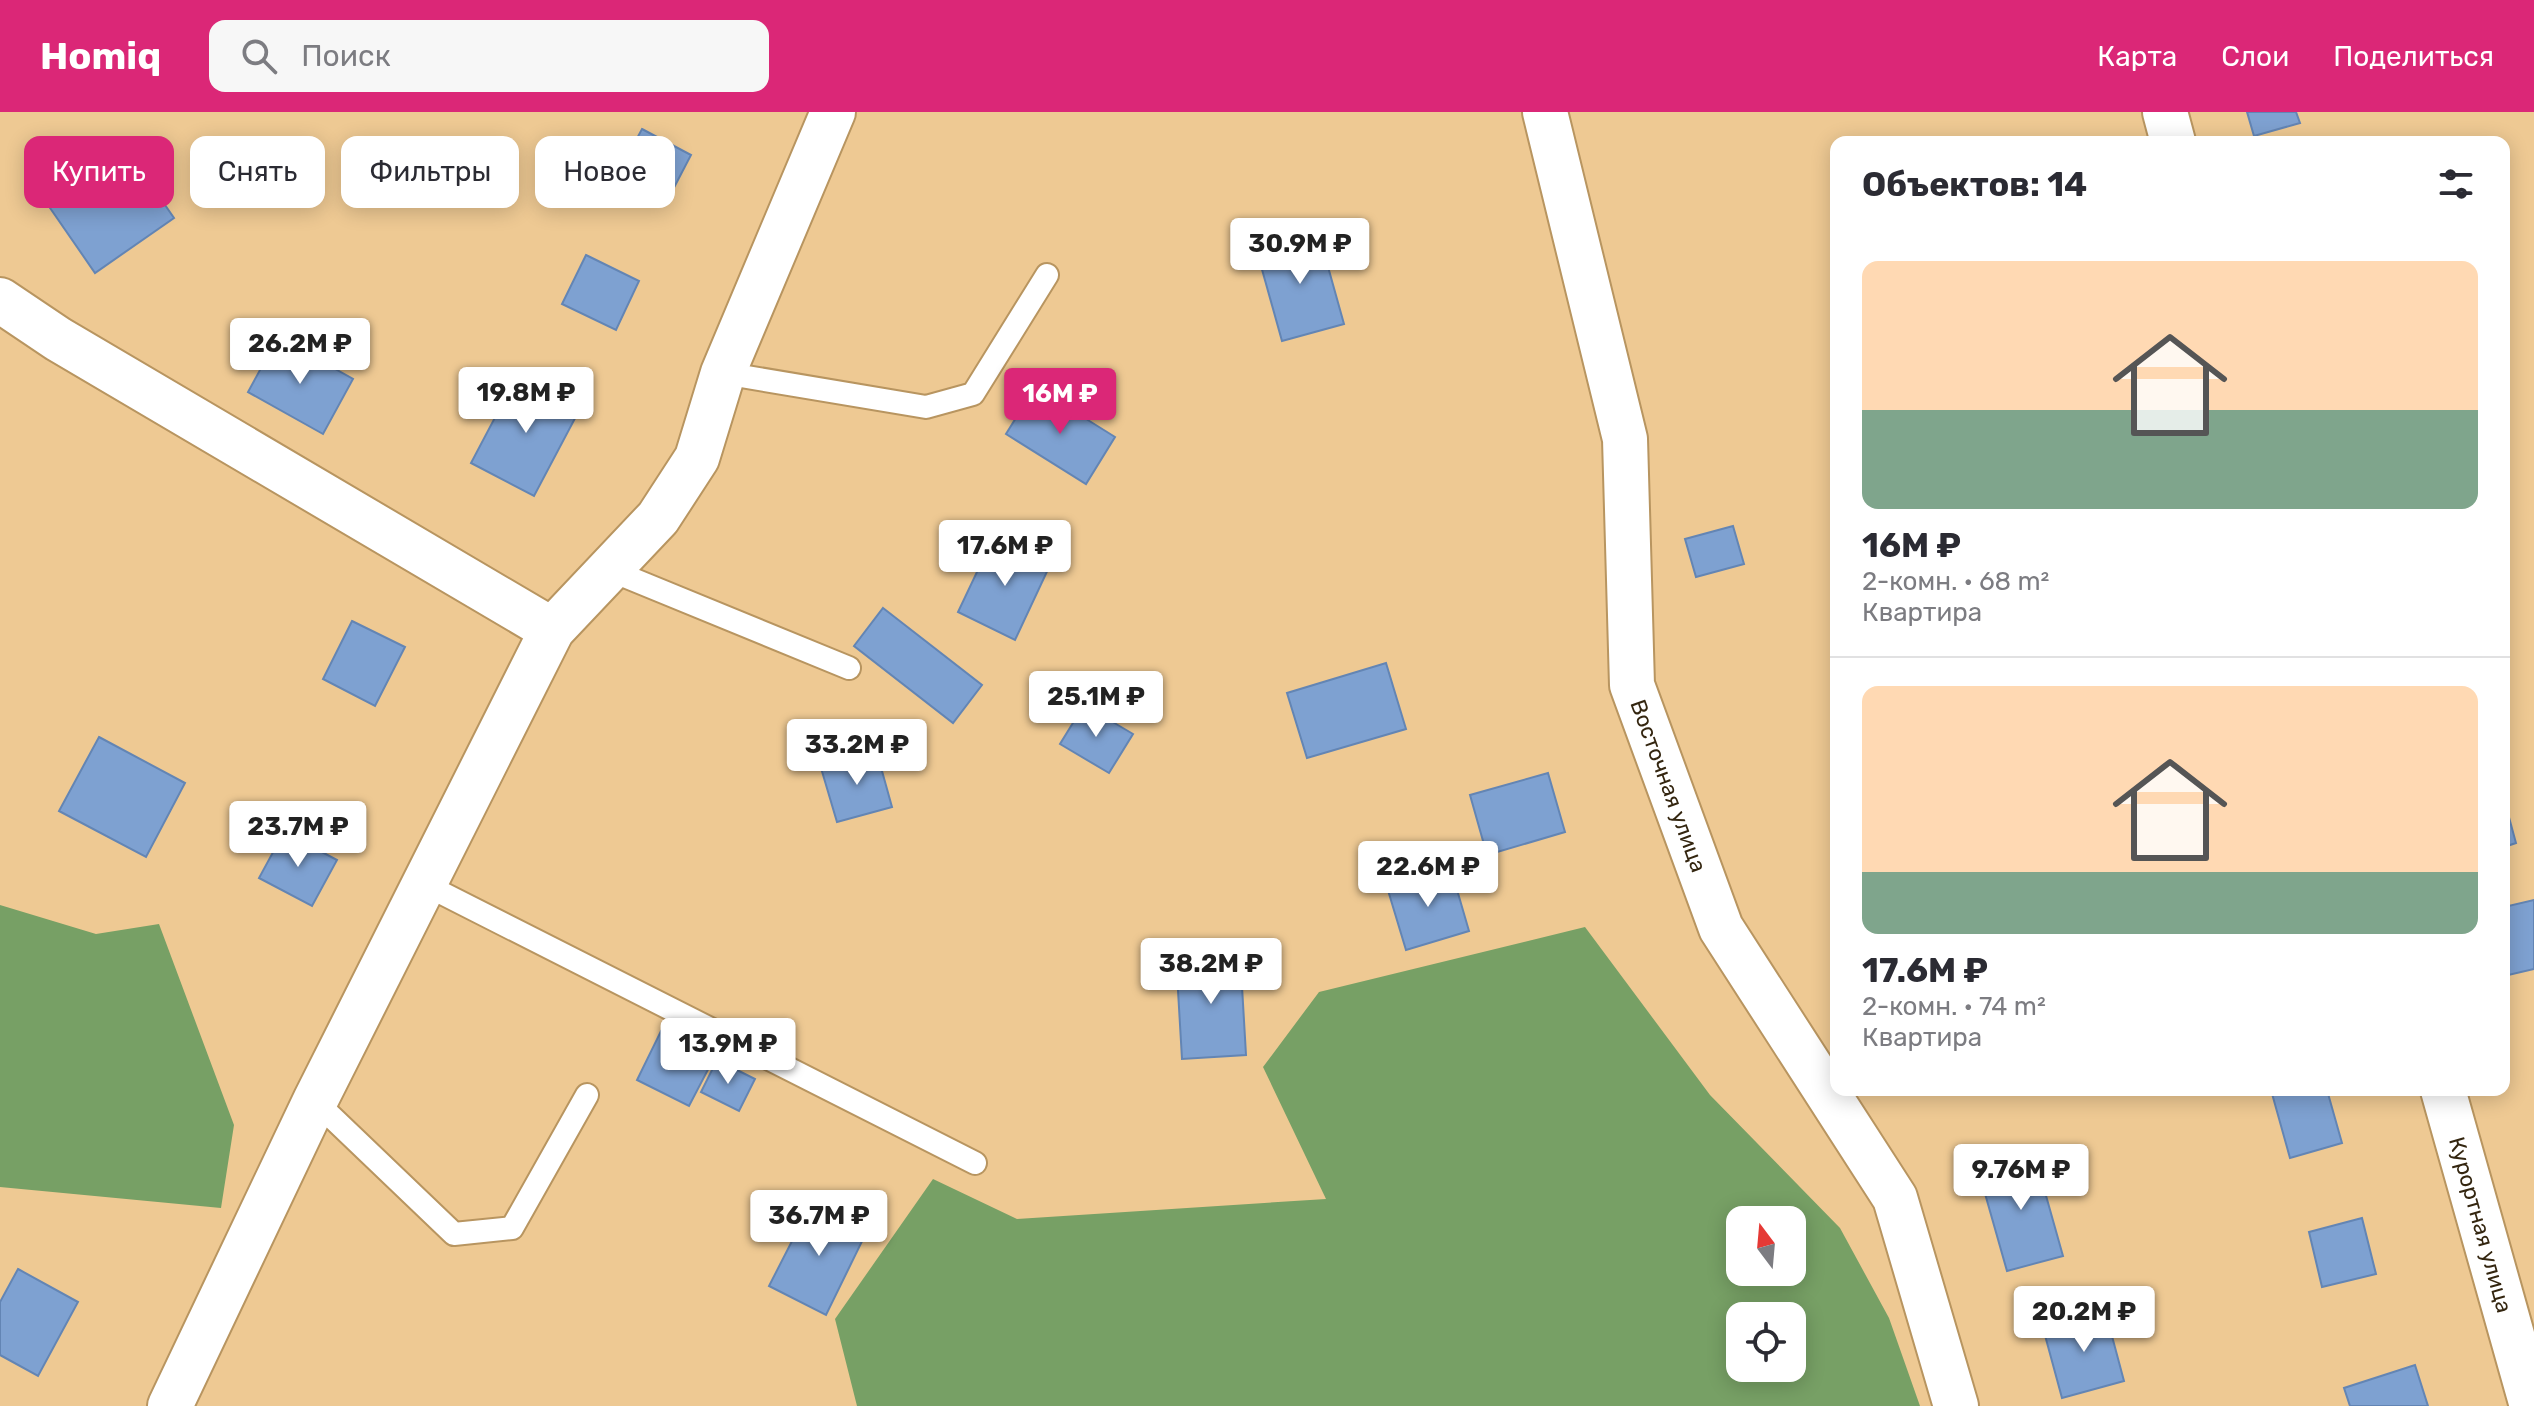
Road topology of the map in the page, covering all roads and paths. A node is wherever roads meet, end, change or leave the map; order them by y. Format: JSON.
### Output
{"nodes":[{"id":1,"x":833,"y":112,"type":"edge"},
{"id":2,"x":1545,"y":112,"type":"edge"},
{"id":3,"x":2165,"y":112,"type":"edge"},
{"id":4,"x":2171,"y":136,"type":"edge"},
{"id":5,"x":1047,"y":275,"type":"dead end"},
{"id":6,"x":0,"y":300,"type":"edge"},
{"id":7,"x":723,"y":373,"type":"junction"},
{"id":8,"x":610,"y":570,"type":"junction"},
{"id":9,"x":552,"y":630,"type":"junction"},
{"id":10,"x":849,"y":668,"type":"dead end"},
{"id":11,"x":424,"y":884,"type":"junction"},
{"id":12,"x":587,"y":1095,"type":"dead end"},
{"id":13,"x":2445,"y":1096,"type":"edge"},
{"id":14,"x":315,"y":1101,"type":"junction"},
{"id":15,"x":975,"y":1163,"type":"dead end"},
{"id":16,"x":170,"y":1406,"type":"edge"},
{"id":17,"x":1956,"y":1406,"type":"edge"},
{"id":18,"x":2532,"y":1406,"type":"edge"}],
"edges":[{"from":1,"to":7,"type":"street"},
{"from":2,"to":17,"type":"street","name":"Восточная улица"},
{"from":3,"to":4,"type":"street"},
{"from":5,"to":7,"type":"lane"},
{"from":6,"to":9,"type":"street"},
{"from":7,"to":8,"type":"street"},
{"from":8,"to":9,"type":"street"},
{"from":8,"to":10,"type":"lane"},
{"from":9,"to":11,"type":"street"},
{"from":11,"to":14,"type":"street"},
{"from":11,"to":15,"type":"lane"},
{"from":12,"to":14,"type":"lane"},
{"from":13,"to":18,"type":"street","name":"Курортная улица"},
{"from":14,"to":16,"type":"street"}]}
